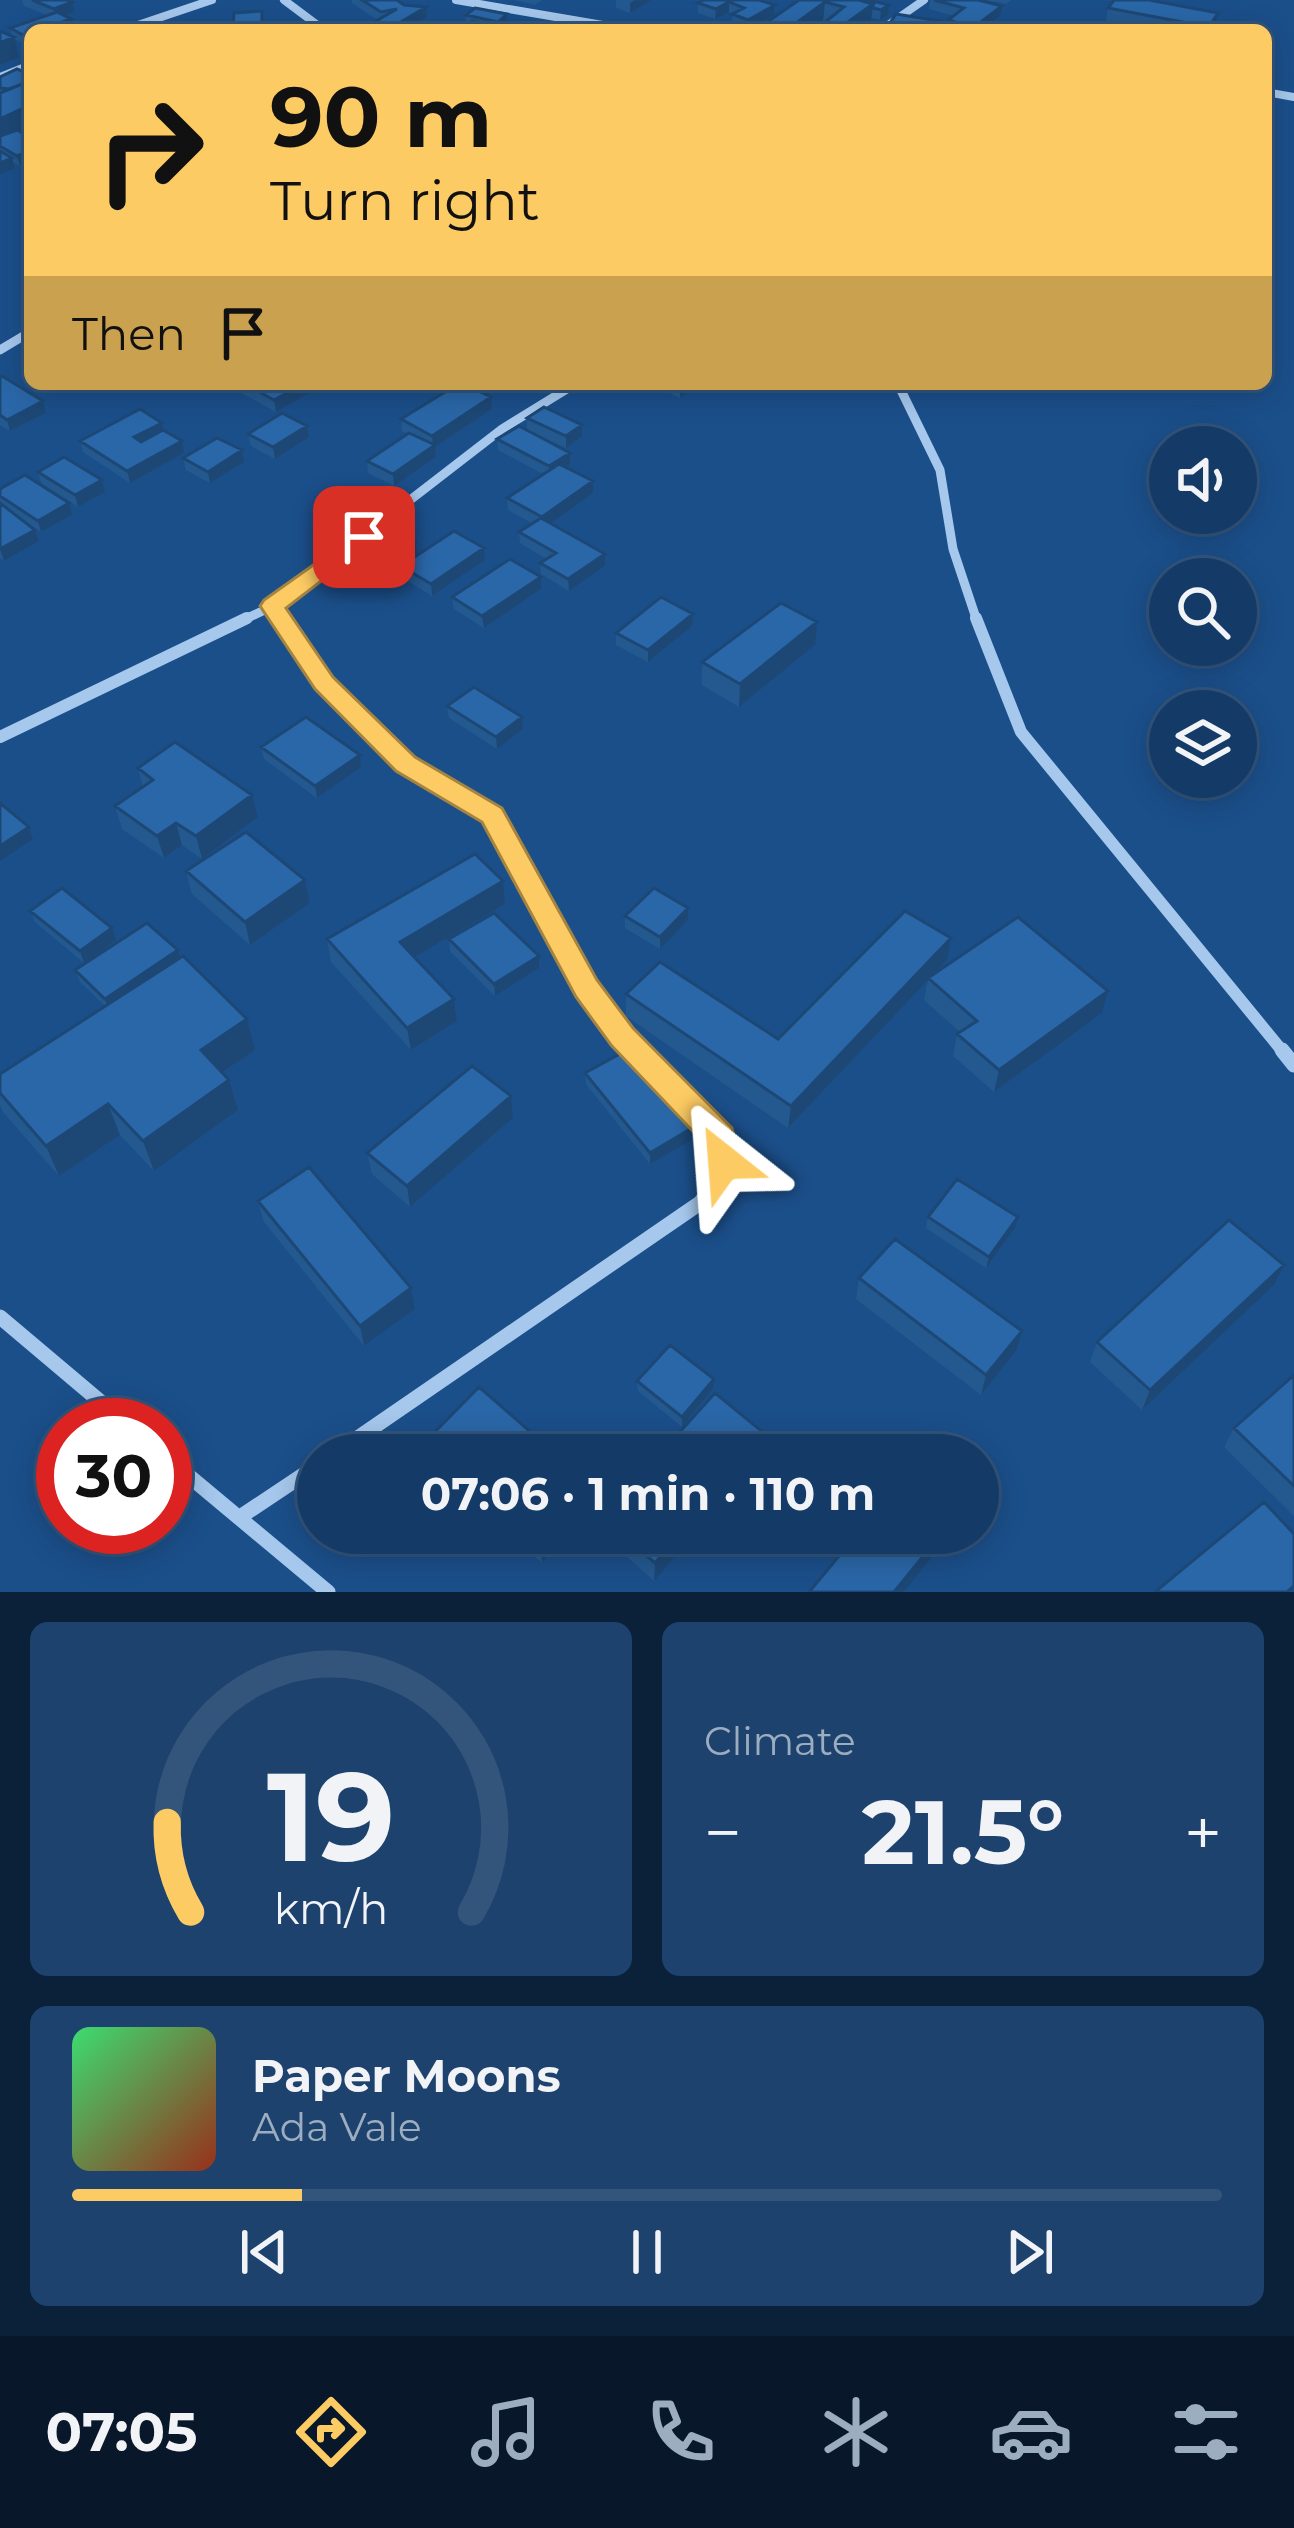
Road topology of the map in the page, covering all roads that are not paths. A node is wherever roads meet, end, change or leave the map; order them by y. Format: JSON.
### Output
{"nodes":[{"id":1,"x":212,"y":0,"type":"edge"},
{"id":2,"x":284,"y":0,"type":"edge"},
{"id":3,"x":456,"y":0,"type":"edge"},
{"id":4,"x":924,"y":0,"type":"edge"},
{"id":5,"x":141,"y":24,"type":"edge"},
{"id":6,"x":315,"y":24,"type":"edge"},
{"id":7,"x":597,"y":24,"type":"edge"},
{"id":8,"x":890,"y":24,"type":"edge"},
{"id":9,"x":565,"y":390,"type":"edge"},
{"id":10,"x":901,"y":390,"type":"edge"},
{"id":11,"x":273,"y":606,"type":"junction"},
{"id":12,"x":0,"y":737,"type":"edge"},
{"id":13,"x":1294,"y":1065,"type":"edge"},
{"id":14,"x":0,"y":1317,"type":"edge"},
{"id":15,"x":96,"y":1398,"type":"edge"},
{"id":16,"x":364,"y":1434,"type":"edge"},
{"id":17,"x":192,"y":1478,"type":"edge"},
{"id":18,"x":297,"y":1479,"type":"edge"},
{"id":19,"x":240,"y":1517,"type":"junction"},
{"id":20,"x":328,"y":1592,"type":"edge"}],
"edges":[{"from":1,"to":5,"type":"street"},
{"from":2,"to":6,"type":"street"},
{"from":3,"to":7,"type":"street"},
{"from":4,"to":8,"type":"street"},
{"from":9,"to":11,"type":"street"},
{"from":10,"to":13,"type":"street"},
{"from":11,"to":12,"type":"street"},
{"from":11,"to":16,"type":"street"},
{"from":14,"to":15,"type":"street"},
{"from":17,"to":19,"type":"street"},
{"from":18,"to":19,"type":"street"},
{"from":19,"to":20,"type":"street"}]}
